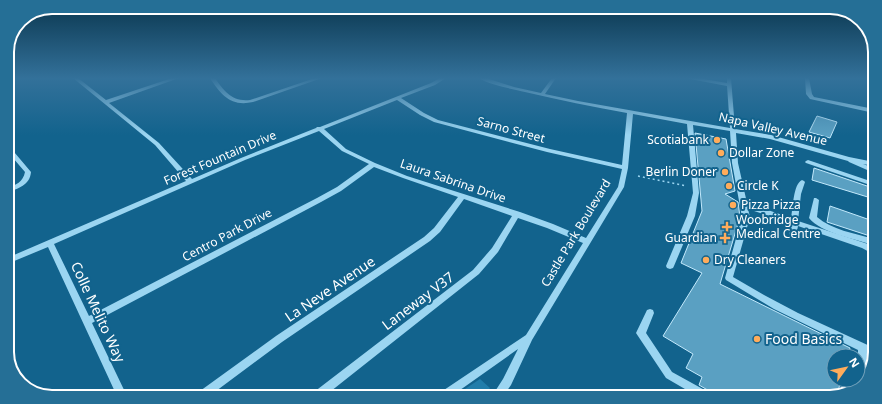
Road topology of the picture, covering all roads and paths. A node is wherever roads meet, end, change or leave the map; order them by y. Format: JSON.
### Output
{"nodes":[{"id":1,"x":99,"y":97,"type":"edge"},
{"id":2,"x":120,"y":97,"type":"edge"},
{"id":3,"x":229,"y":97,"type":"edge"},
{"id":4,"x":263,"y":97,"type":"edge"},
{"id":5,"x":552,"y":97,"type":"edge"},
{"id":6,"x":730,"y":97,"type":"edge"},
{"id":7,"x":811,"y":97,"type":"edge"},
{"id":8,"x":397,"y":98,"type":"joint"},
{"id":9,"x":105,"y":102,"type":"junction"},
{"id":10,"x":868,"y":110,"type":"edge"},
{"id":11,"x":630,"y":112,"type":"junction"},
{"id":12,"x":690,"y":122,"type":"junction"},
{"id":13,"x":319,"y":128,"type":"junction"},
{"id":14,"x":732,"y":129,"type":"junction"},
{"id":15,"x":14,"y":155,"type":"edge"},
{"id":16,"x":848,"y":159,"type":"junction"},
{"id":17,"x":808,"y":162,"type":"dead end"},
{"id":18,"x":868,"y":163,"type":"edge"},
{"id":19,"x":373,"y":164,"type":"junction"},
{"id":20,"x":625,"y":168,"type":"junction"},
{"id":21,"x":868,"y":169,"type":"edge"},
{"id":22,"x":638,"y":176,"type":"dead end"},
{"id":23,"x":191,"y":182,"type":"junction"},
{"id":24,"x":802,"y":182,"type":"dead end"},
{"id":25,"x":868,"y":182,"type":"edge"},
{"id":26,"x":14,"y":187,"type":"edge"},
{"id":27,"x":695,"y":188,"type":"junction"},
{"id":28,"x":462,"y":196,"type":"junction"},
{"id":29,"x":816,"y":200,"type":"dead end"},
{"id":30,"x":744,"y":205,"type":"junction"},
{"id":31,"x":517,"y":214,"type":"junction"},
{"id":32,"x":795,"y":223,"type":"junction"},
{"id":33,"x":793,"y":234,"type":"dead end"},
{"id":34,"x":868,"y":240,"type":"edge"},
{"id":35,"x":587,"y":242,"type":"junction"},
{"id":36,"x":50,"y":243,"type":"junction"},
{"id":37,"x":868,"y":246,"type":"edge"},
{"id":38,"x":14,"y":259,"type":"edge"},
{"id":39,"x":670,"y":266,"type":"dead end"},
{"id":40,"x":650,"y":312,"type":"dead end"},
{"id":41,"x":87,"y":321,"type":"junction"},
{"id":42,"x":528,"y":337,"type":"junction"},
{"id":43,"x":867,"y":349,"type":"edge"},
{"id":44,"x":119,"y":390,"type":"edge"},
{"id":45,"x":209,"y":390,"type":"edge"},
{"id":46,"x":324,"y":390,"type":"edge"},
{"id":47,"x":452,"y":390,"type":"edge"},
{"id":48,"x":501,"y":390,"type":"edge"},
{"id":49,"x":695,"y":390,"type":"edge"}],
"edges":[{"from":1,"to":9,"type":"street"},
{"from":2,"to":9,"type":"street"},
{"from":3,"to":4,"type":"street"},
{"from":5,"to":11,"type":"street","name":"Napa Valley Avenue"},
{"from":6,"to":14,"type":"street"},
{"from":7,"to":10,"type":"street"},
{"from":8,"to":13,"type":"street","name":"Forest Fountain Drive"},
{"from":8,"to":20,"type":"street","name":"Sarno Street"},
{"from":9,"to":23,"type":"street"},
{"from":11,"to":12,"type":"street","name":"Napa Valley Avenue"},
{"from":11,"to":20,"type":"street","name":"Castle Park Boulevard"},
{"from":12,"to":14,"type":"street","name":"Napa Valley Avenue"},
{"from":12,"to":27,"type":"street"},
{"from":13,"to":19,"type":"street","name":"Laura Sabrina Drive"},
{"from":13,"to":23,"type":"street","name":"Forest Fountain Drive"},
{"from":14,"to":16,"type":"street","name":"Napa Valley Avenue"},
{"from":14,"to":30,"type":"street"},
{"from":15,"to":26,"type":"street"},
{"from":16,"to":18,"type":"street","name":"Napa Valley Avenue"},
{"from":16,"to":21,"type":"street","name":"Napa Valley Avenue"},
{"from":17,"to":25,"type":"street"},
{"from":19,"to":28,"type":"street","name":"Laura Sabrina Drive"},
{"from":19,"to":41,"type":"street","name":"Centro Park Drive"},
{"from":20,"to":35,"type":"street","name":"Castle Park Boulevard"},
{"from":22,"to":27,"type":"path"},
{"from":23,"to":36,"type":"street","name":"Forest Fountain Drive"},
{"from":24,"to":32,"type":"street"},
{"from":27,"to":39,"type":"street"},
{"from":28,"to":31,"type":"street","name":"Laura Sabrina Drive"},
{"from":28,"to":45,"type":"street","name":"La Neve Avenue"},
{"from":29,"to":34,"type":"street"},
{"from":30,"to":32,"type":"street"},
{"from":30,"to":43,"type":"street"},
{"from":31,"to":35,"type":"street","name":"Laura Sabrina Drive"},
{"from":31,"to":46,"type":"street","name":"Laneway V37"},
{"from":32,"to":33,"type":"street"},
{"from":32,"to":37,"type":"street"},
{"from":35,"to":42,"type":"street","name":"Castle Park Boulevard"},
{"from":36,"to":38,"type":"street","name":"Forest Fountain Drive"},
{"from":36,"to":41,"type":"street","name":"Colle Melito Way"},
{"from":40,"to":49,"type":"street"},
{"from":41,"to":44,"type":"street","name":"Colle Melito Way"},
{"from":42,"to":47,"type":"street","name":"Castle Park Boulevard"},
{"from":42,"to":48,"type":"street","name":"Castle Park Boulevard"}]}
